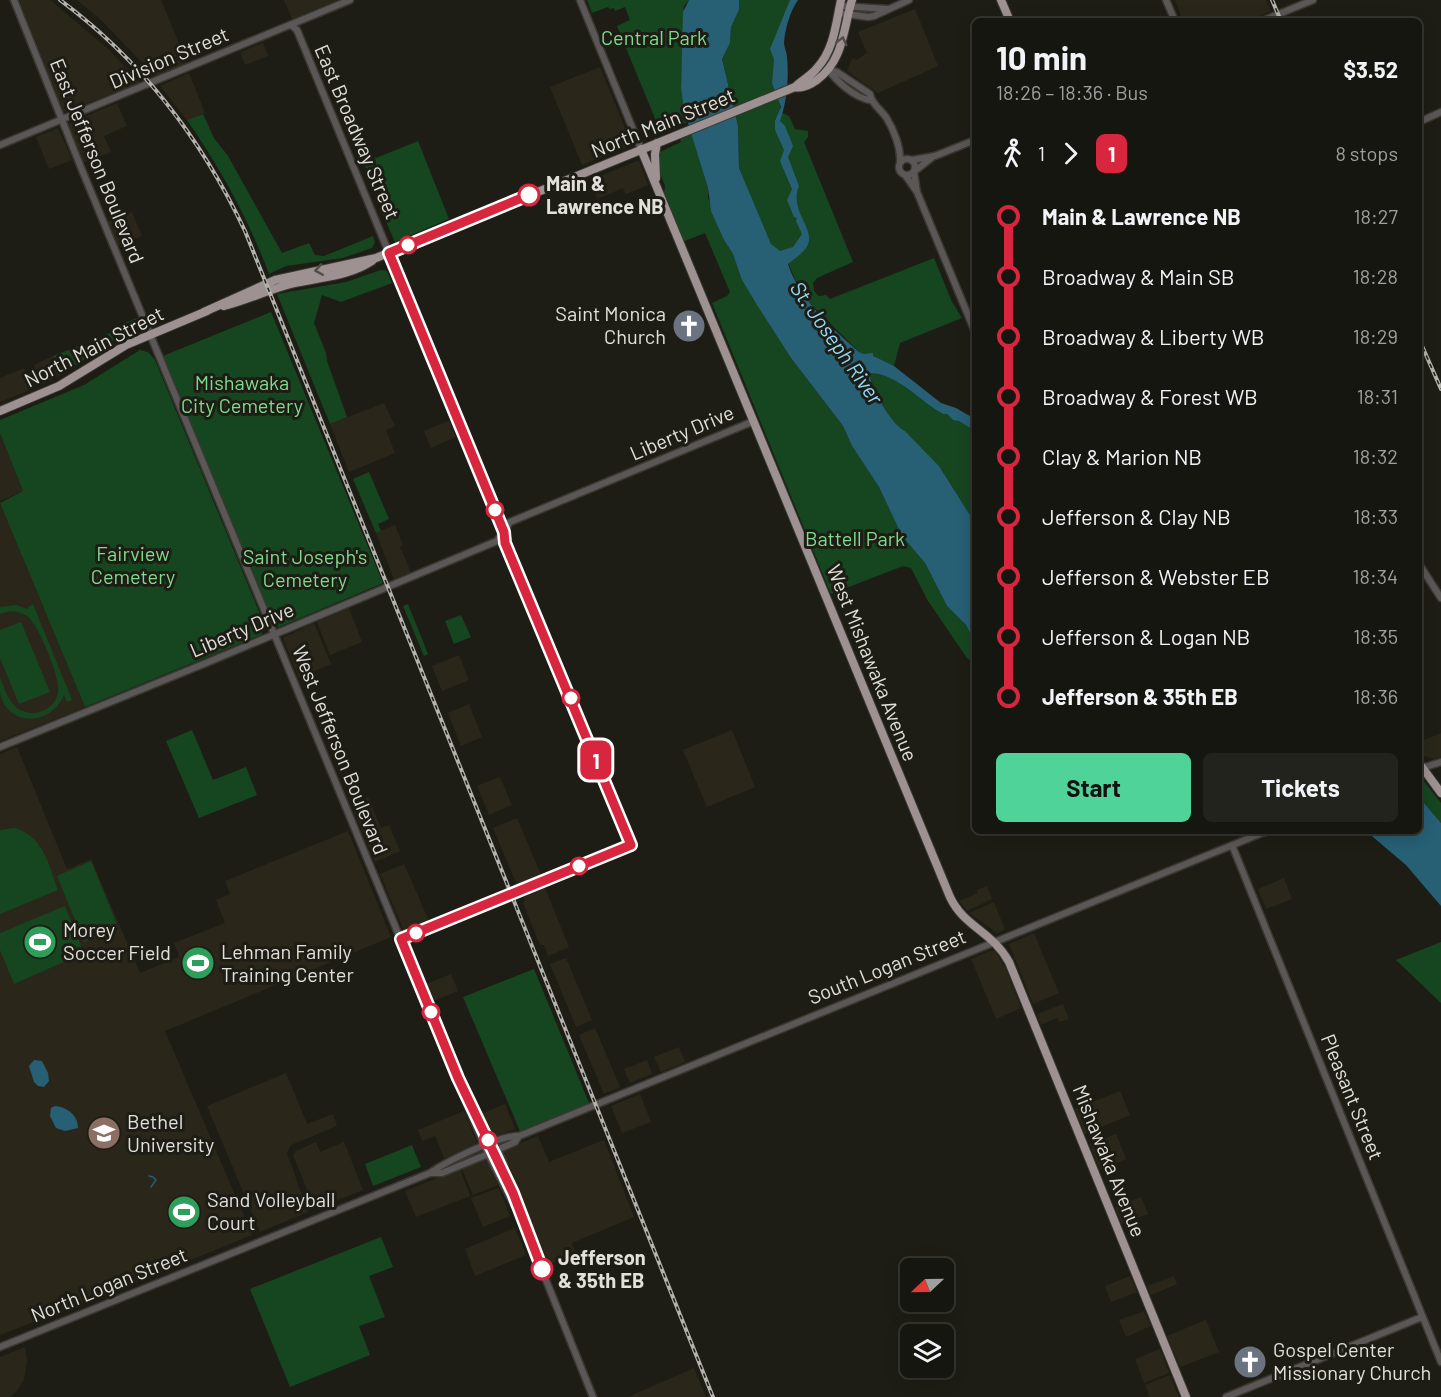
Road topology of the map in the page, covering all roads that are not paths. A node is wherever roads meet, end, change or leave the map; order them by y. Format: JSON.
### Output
{"nodes":[{"id":1,"x":14,"y":0,"type":"edge"},
{"id":2,"x":350,"y":0,"type":"edge"},
{"id":3,"x":580,"y":0,"type":"edge"},
{"id":4,"x":909,"y":0,"type":"edge"},
{"id":5,"x":1001,"y":0,"type":"edge"},
{"id":6,"x":1166,"y":0,"type":"edge"},
{"id":7,"x":1313,"y":0,"type":"edge"},
{"id":8,"x":840,"y":6,"type":"edge"},
{"id":9,"x":850,"y":7,"type":"edge"},
{"id":10,"x":1009,"y":18,"type":"edge"},
{"id":11,"x":1174,"y":18,"type":"edge"},
{"id":12,"x":1269,"y":18,"type":"edge"},
{"id":13,"x":291,"y":25,"type":"junction"},
{"id":14,"x":821,"y":64,"type":"junction"},
{"id":15,"x":828,"y":70,"type":"junction"},
{"id":16,"x":793,"y":88,"type":"junction"},
{"id":17,"x":1441,"y":112,"type":"edge"},
{"id":18,"x":62,"y":120,"type":"junction"},
{"id":19,"x":1422,"y":121,"type":"edge"},
{"id":20,"x":972,"y":141,"type":"edge"},
{"id":21,"x":657,"y":143,"type":"junction"},
{"id":22,"x":898,"y":143,"type":"junction"},
{"id":23,"x":0,"y":145,"type":"edge"},
{"id":24,"x":641,"y":149,"type":"junction"},
{"id":25,"x":935,"y":156,"type":"junction"},
{"id":26,"x":911,"y":160,"type":"junction"},
{"id":27,"x":900,"y":163,"type":"junction"},
{"id":28,"x":914,"y":172,"type":"junction"},
{"id":29,"x":905,"y":175,"type":"junction"},
{"id":30,"x":658,"y":188,"type":"junction"},
{"id":31,"x":917,"y":192,"type":"junction"},
{"id":32,"x":389,"y":253,"type":"junction"},
{"id":33,"x":972,"y":321,"type":"edge"},
{"id":34,"x":150,"y":333,"type":"junction"},
{"id":35,"x":0,"y":411,"type":"edge"},
{"id":36,"x":754,"y":421,"type":"junction"},
{"id":37,"x":504,"y":532,"type":"junction"},
{"id":38,"x":1422,"y":569,"type":"edge"},
{"id":39,"x":1441,"y":598,"type":"edge"},
{"id":40,"x":274,"y":634,"type":"junction"},
{"id":41,"x":0,"y":747,"type":"edge"},
{"id":42,"x":1441,"y":762,"type":"edge"},
{"id":43,"x":1422,"y":767,"type":"edge"},
{"id":44,"x":1422,"y":769,"type":"edge"},
{"id":45,"x":1441,"y":793,"type":"edge"},
{"id":46,"x":1260,"y":834,"type":"edge"},
{"id":47,"x":1232,"y":845,"type":"junction"},
{"id":48,"x":994,"y":941,"type":"junction"},
{"id":49,"x":519,"y":1136,"type":"junction"},
{"id":50,"x":487,"y":1145,"type":"junction"},
{"id":51,"x":493,"y":1152,"type":"junction"},
{"id":52,"x":430,"y":1173,"type":"junction"},
{"id":53,"x":521,"y":1218,"type":"junction"},
{"id":54,"x":1422,"y":1317,"type":"junction"},
{"id":55,"x":0,"y":1347,"type":"edge"},
{"id":56,"x":1441,"y":1362,"type":"edge"},
{"id":57,"x":593,"y":1397,"type":"edge"},
{"id":58,"x":1186,"y":1397,"type":"edge"},
{"id":59,"x":1226,"y":1397,"type":"edge"}],
"edges":[{"from":1,"to":18,"type":"street","name":"East Jefferson Boulevard"},
{"from":2,"to":13,"type":"street","name":"Division Street"},
{"from":3,"to":24,"type":"street"},
{"from":4,"to":9,"type":"street","name":"North Main Street"},
{"from":5,"to":10,"type":"main road"},
{"from":6,"to":11,"type":"street"},
{"from":7,"to":12,"type":"street"},
{"from":8,"to":9,"type":"street","name":"North Main Street"},
{"from":8,"to":14,"type":"main road","name":"North Main Street"},
{"from":15,"to":9,"type":"main road","name":"North Main Street","one_way":true},
{"from":13,"to":18,"type":"street","name":"Division Street"},
{"from":13,"to":32,"type":"street","name":"East Broadway Street"},
{"from":14,"to":15,"type":"street"},
{"from":14,"to":16,"type":"main road","name":"North Main Street"},
{"from":15,"to":16,"type":"main road","name":"North Main Street"},
{"from":15,"to":22,"type":"street"},
{"from":16,"to":21,"type":"main road","name":"North Main Street"},
{"from":17,"to":19,"type":"street"},
{"from":18,"to":23,"type":"street","name":"Division Street"},
{"from":18,"to":34,"type":"street","name":"East Jefferson Boulevard"},
{"from":20,"to":25,"type":"street"},
{"from":21,"to":24,"type":"main road","name":"North Main Street"},
{"from":21,"to":30,"type":"main road"},
{"from":22,"to":26,"type":"street"},
{"from":22,"to":27,"type":"street"},
{"from":24,"to":30,"type":"main road","name":"West Mishawaka Avenue"},
{"from":24,"to":32,"type":"main road","name":"North Main Street"},
{"from":25,"to":26,"type":"street"},
{"from":25,"to":28,"type":"street"},
{"from":26,"to":27,"type":"street"},
{"from":26,"to":28,"type":"street"},
{"from":27,"to":29,"type":"street"},
{"from":28,"to":29,"type":"street"},
{"from":28,"to":31,"type":"street"},
{"from":29,"to":31,"type":"street"},
{"from":30,"to":36,"type":"main road","name":"West Mishawaka Avenue"},
{"from":31,"to":33,"type":"street"},
{"from":32,"to":34,"type":"main road","name":"North Main Street"},
{"from":32,"to":37,"type":"street","name":"East Broadway Street"},
{"from":34,"to":35,"type":"main road","name":"North Main Street"},
{"from":34,"to":40,"type":"street","name":"West Jefferson Boulevard"},
{"from":36,"to":37,"type":"street","name":"Liberty Drive"},
{"from":36,"to":48,"type":"main road","name":"West Mishawaka Avenue"},
{"from":37,"to":40,"type":"street","name":"Liberty Drive"},
{"from":38,"to":39,"type":"street"},
{"from":40,"to":41,"type":"street","name":"Liberty Drive"},
{"from":40,"to":50,"type":"street","name":"West Jefferson Boulevard"},
{"from":42,"to":43,"type":"street"},
{"from":44,"to":45,"type":"main road"},
{"from":46,"to":47,"type":"street","name":"South Logan Street"},
{"from":47,"to":48,"type":"street","name":"South Logan Street"},
{"from":47,"to":54,"type":"street","name":"Pleasant Street"},
{"from":48,"to":49,"type":"street","name":"South Logan Street"},
{"from":48,"to":58,"type":"main road","name":"Mishawaka Avenue"},
{"from":49,"to":50,"type":"street","name":"South Logan Street"},
{"from":49,"to":51,"type":"street","name":"South Logan Street"},
{"from":50,"to":51,"type":"street"},
{"from":50,"to":52,"type":"street","name":"North Logan Street"},
{"from":51,"to":52,"type":"street","name":"North Logan Street"},
{"from":51,"to":53,"type":"street"},
{"from":51,"to":53,"type":"street"},
{"from":52,"to":55,"type":"street","name":"North Logan Street"},
{"from":53,"to":57,"type":"street"},
{"from":54,"to":56,"type":"street","name":"Pleasant Street"},
{"from":54,"to":59,"type":"street"}]}
